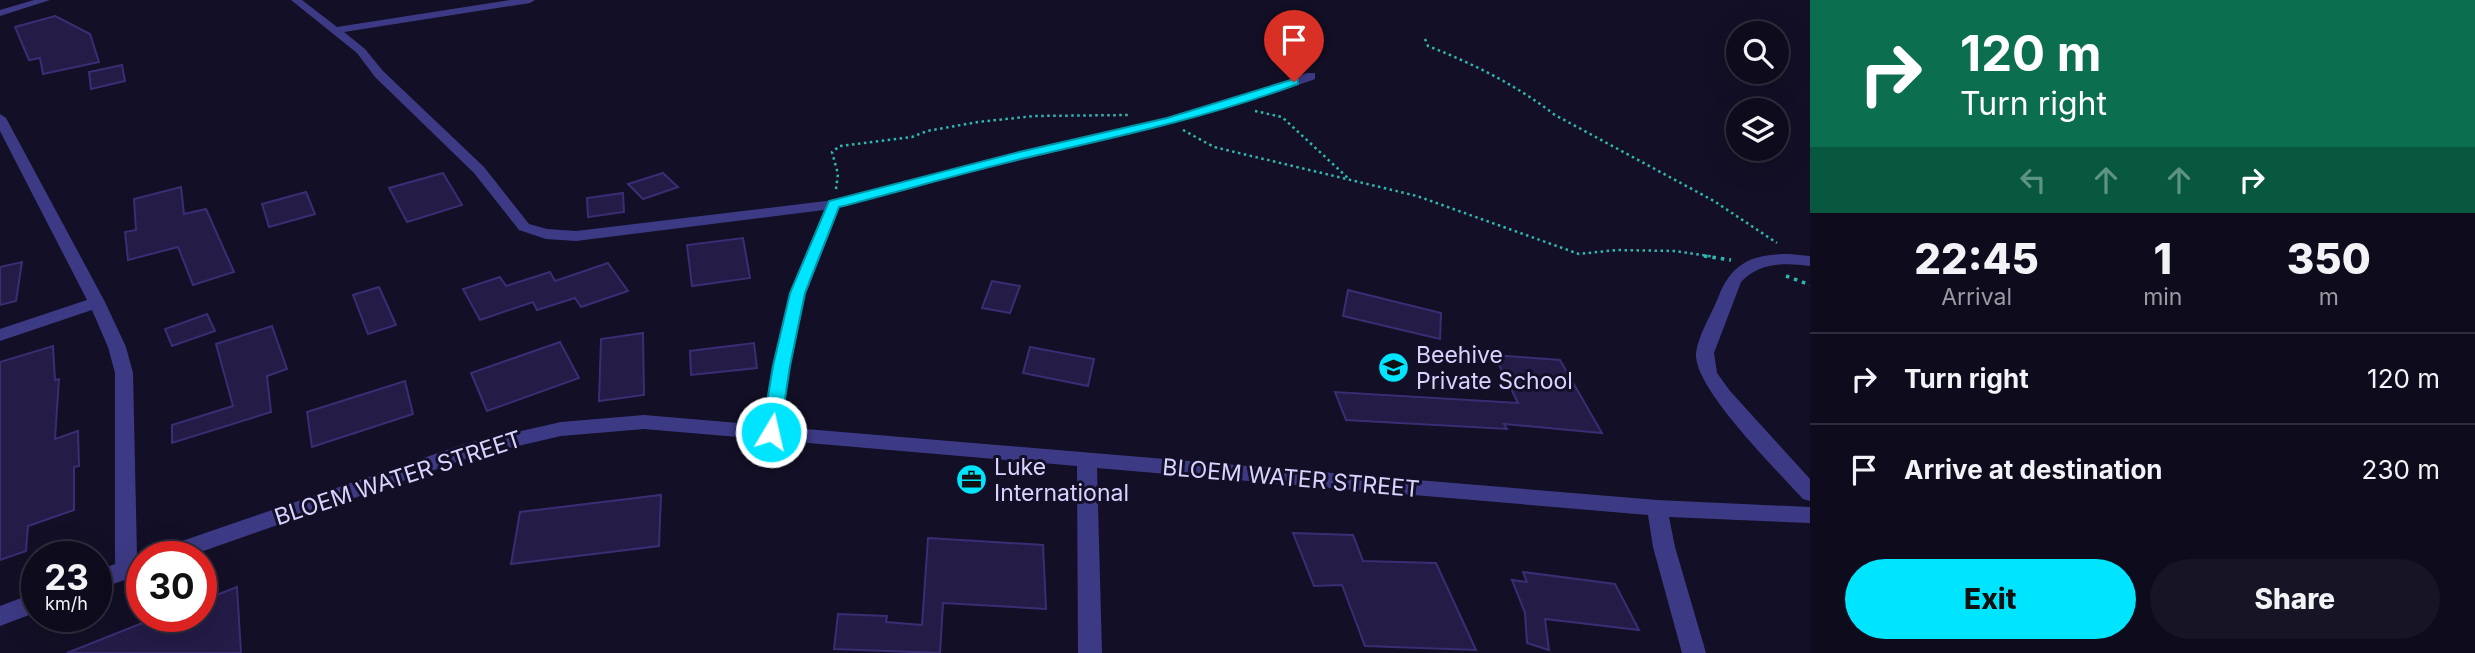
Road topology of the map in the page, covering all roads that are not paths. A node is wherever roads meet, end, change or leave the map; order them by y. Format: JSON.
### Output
{"nodes":[{"id":1,"x":45,"y":0,"type":"edge"},
{"id":2,"x":296,"y":0,"type":"edge"},
{"id":3,"x":530,"y":0,"type":"edge"},
{"id":4,"x":0,"y":13,"type":"edge"},
{"id":5,"x":337,"y":30,"type":"junction"},
{"id":6,"x":1311,"y":76,"type":"dead end"},
{"id":7,"x":0,"y":118,"type":"edge"},
{"id":8,"x":834,"y":204,"type":"junction"},
{"id":9,"x":1805,"y":261,"type":"edge"},
{"id":10,"x":97,"y":303,"type":"junction"},
{"id":11,"x":0,"y":335,"type":"edge"},
{"id":12,"x":771,"y":432,"type":"junction"},
{"id":13,"x":1087,"y":460,"type":"junction"},
{"id":14,"x":1810,"y":493,"type":"edge"},
{"id":15,"x":1657,"y":508,"type":"junction"},
{"id":16,"x":1810,"y":514,"type":"edge"},
{"id":17,"x":133,"y":541,"type":"edge"},
{"id":18,"x":207,"y":541,"type":"edge"},
{"id":19,"x":21,"y":608,"type":"edge"},
{"id":20,"x":0,"y":616,"type":"edge"},
{"id":21,"x":1090,"y":653,"type":"edge"},
{"id":22,"x":1694,"y":653,"type":"edge"}],
"edges":[{"from":1,"to":4,"type":"street"},
{"from":2,"to":5,"type":"street"},
{"from":3,"to":5,"type":"street"},
{"from":5,"to":8,"type":"street"},
{"from":6,"to":8,"type":"street"},
{"from":7,"to":10,"type":"street"},
{"from":8,"to":12,"type":"street"},
{"from":9,"to":14,"type":"street"},
{"from":10,"to":11,"type":"street"},
{"from":10,"to":17,"type":"street"},
{"from":12,"to":13,"type":"street","name":"BLOEM WATER STREET"},
{"from":12,"to":18,"type":"street","name":"BLOEM WATER STREET"},
{"from":13,"to":15,"type":"street","name":"BLOEM WATER STREET"},
{"from":13,"to":21,"type":"street"},
{"from":15,"to":16,"type":"street","name":"BLOEM WATER STREET"},
{"from":15,"to":22,"type":"street"},
{"from":19,"to":20,"type":"street"}]}
